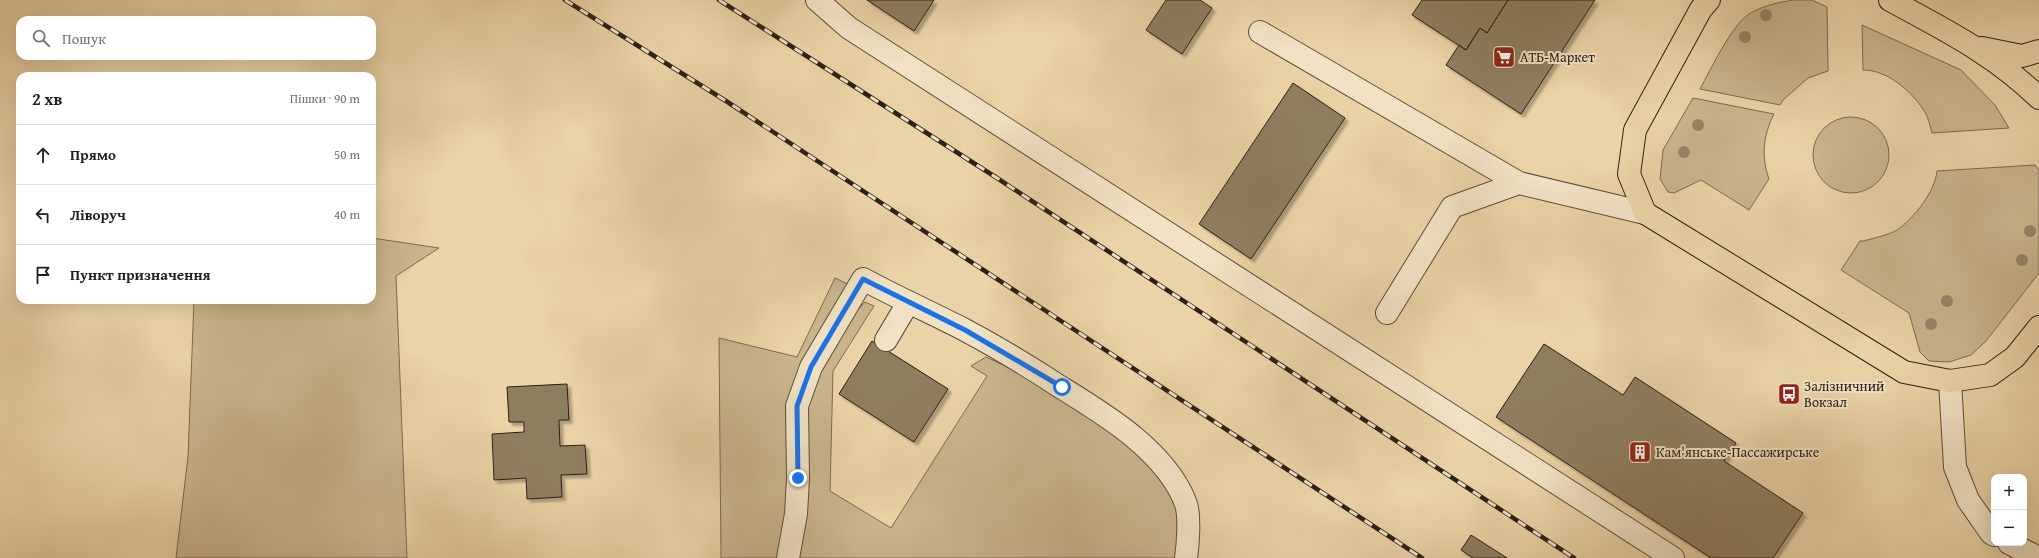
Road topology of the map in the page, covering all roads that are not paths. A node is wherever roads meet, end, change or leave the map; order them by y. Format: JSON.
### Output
{"nodes":[{"id":1,"x":818,"y":0,"type":"edge"},
{"id":2,"x":1709,"y":0,"type":"edge"},
{"id":3,"x":1890,"y":0,"type":"edge"},
{"id":4,"x":1260,"y":32,"type":"dead end"},
{"id":5,"x":1977,"y":47,"type":"junction"},
{"id":6,"x":2039,"y":51,"type":"edge"},
{"id":7,"x":2039,"y":98,"type":"edge"},
{"id":8,"x":1519,"y":183,"type":"junction"},
{"id":9,"x":1645,"y":213,"type":"junction"},
{"id":10,"x":908,"y":303,"type":"junction"},
{"id":11,"x":1387,"y":313,"type":"dead end"},
{"id":12,"x":2039,"y":327,"type":"edge"},
{"id":13,"x":886,"y":340,"type":"dead end"},
{"id":14,"x":1950,"y":381,"type":"junction"},
{"id":15,"x":1991,"y":533,"type":"edge"},
{"id":16,"x":2015,"y":546,"type":"edge"},
{"id":17,"x":788,"y":558,"type":"edge"},
{"id":18,"x":1186,"y":558,"type":"edge"},
{"id":19,"x":1673,"y":558,"type":"edge"},
{"id":20,"x":2039,"y":558,"type":"edge"}],
"edges":[{"from":1,"to":19,"type":"street"},
{"from":2,"to":9,"type":"main road"},
{"from":3,"to":5,"type":"main road"},
{"from":4,"to":8,"type":"street"},
{"from":5,"to":6,"type":"main road"},
{"from":5,"to":7,"type":"main road"},
{"from":8,"to":9,"type":"street"},
{"from":8,"to":11,"type":"street"},
{"from":9,"to":14,"type":"main road"},
{"from":10,"to":13,"type":"street"},
{"from":10,"to":17,"type":"street"},
{"from":10,"to":18,"type":"street"},
{"from":12,"to":14,"type":"main road"},
{"from":14,"to":15,"type":"street"},
{"from":16,"to":20,"type":"street"}]}
